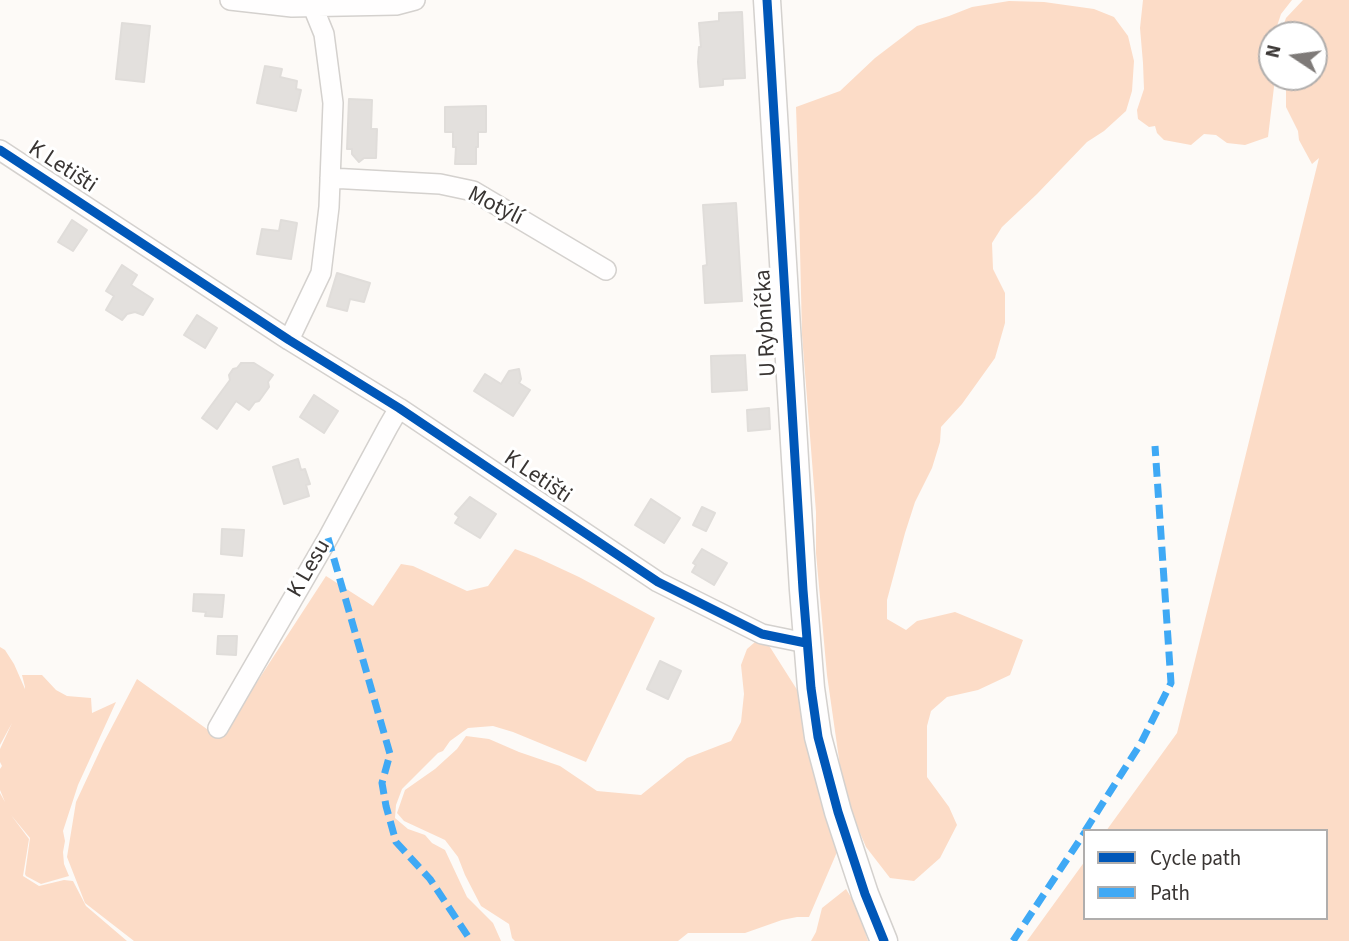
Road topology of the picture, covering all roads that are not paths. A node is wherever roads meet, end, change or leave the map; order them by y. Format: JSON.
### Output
{"nodes":[{"id":1,"x":230,"y":0,"type":"edge"},
{"id":2,"x":415,"y":0,"type":"edge"},
{"id":3,"x":767,"y":0,"type":"edge"},
{"id":4,"x":313,"y":7,"type":"junction"},
{"id":5,"x":0,"y":150,"type":"edge"},
{"id":6,"x":330,"y":178,"type":"junction"},
{"id":7,"x":606,"y":270,"type":"dead end"},
{"id":8,"x":289,"y":340,"type":"junction"},
{"id":9,"x":399,"y":408,"type":"junction"},
{"id":10,"x":806,"y":643,"type":"junction"},
{"id":11,"x":218,"y":728,"type":"dead end"},
{"id":12,"x":884,"y":941,"type":"edge"}],
"edges":[{"from":1,"to":4,"type":"street"},
{"from":2,"to":4,"type":"street"},
{"from":3,"to":10,"type":"street","name":"U Rybníčka"},
{"from":4,"to":6,"type":"street"},
{"from":5,"to":8,"type":"street","name":"K Letišti"},
{"from":6,"to":7,"type":"street","name":"Motýlí"},
{"from":6,"to":8,"type":"street"},
{"from":8,"to":9,"type":"street","name":"K Letišti"},
{"from":9,"to":10,"type":"street","name":"K Letišti"},
{"from":9,"to":11,"type":"street","name":"K Lesu"},
{"from":10,"to":12,"type":"street"}]}
